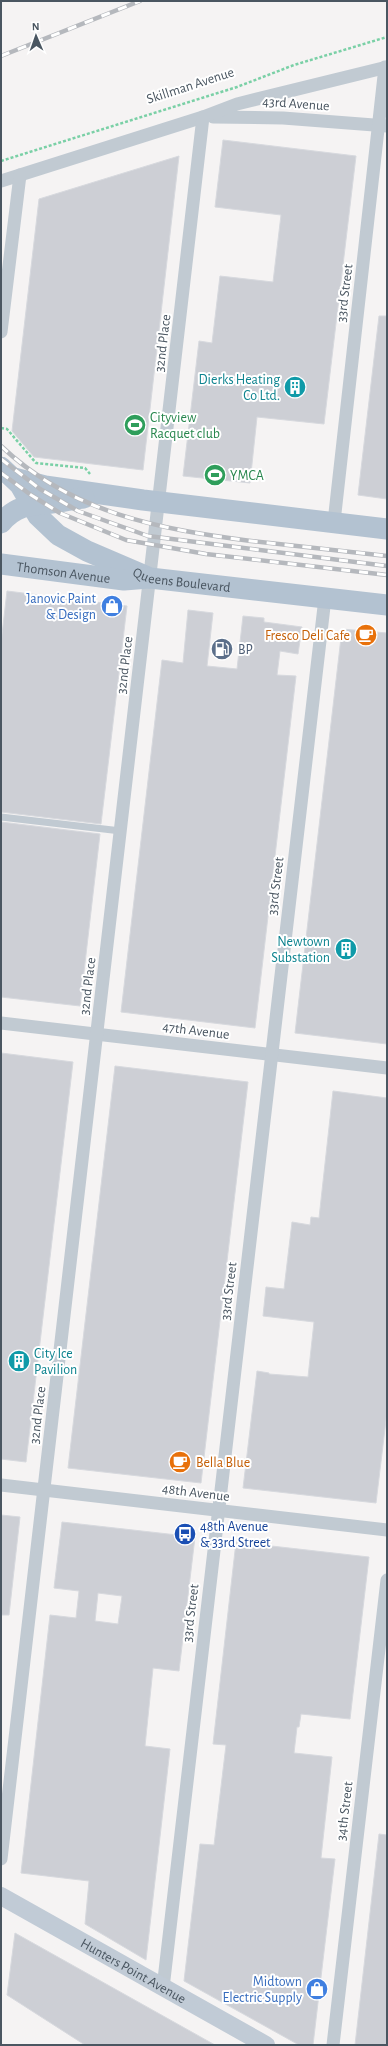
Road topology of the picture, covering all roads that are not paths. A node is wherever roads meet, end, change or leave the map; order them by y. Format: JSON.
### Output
{"nodes":[{"id":1,"x":386,"y":67,"type":"edge"},
{"id":2,"x":203,"y":117,"type":"junction"},
{"id":3,"x":384,"y":125,"type":"edge"},
{"id":4,"x":20,"y":175,"type":"junction"},
{"id":5,"x":1,"y":181,"type":"edge"},
{"id":6,"x":1,"y":332,"type":"edge"},
{"id":7,"x":8,"y":472,"type":"edge"},
{"id":8,"x":104,"y":494,"type":"junction"},
{"id":9,"x":159,"y":502,"type":"junction"},
{"id":10,"x":30,"y":504,"type":"junction"},
{"id":11,"x":334,"y":522,"type":"junction"},
{"id":12,"x":1,"y":523,"type":"edge"},
{"id":13,"x":387,"y":529,"type":"edge"},
{"id":14,"x":1,"y":564,"type":"edge"},
{"id":15,"x":150,"y":578,"type":"junction"},
{"id":16,"x":325,"y":598,"type":"junction"},
{"id":17,"x":387,"y":605,"type":"edge"},
{"id":18,"x":1,"y":817,"type":"edge"},
{"id":19,"x":121,"y":831,"type":"junction"},
{"id":20,"x":1,"y":1023,"type":"edge"},
{"id":21,"x":98,"y":1034,"type":"junction"},
{"id":22,"x":272,"y":1055,"type":"junction"},
{"id":23,"x":387,"y":1068,"type":"edge"},
{"id":24,"x":1,"y":1485,"type":"edge"},
{"id":25,"x":44,"y":1490,"type":"junction"},
{"id":26,"x":218,"y":1511,"type":"junction"},
{"id":27,"x":387,"y":1530,"type":"edge"},
{"id":28,"x":387,"y":1580,"type":"edge"},
{"id":29,"x":1,"y":1859,"type":"edge"},
{"id":30,"x":1,"y":1896,"type":"edge"},
{"id":31,"x":163,"y":1988,"type":"junction"},
{"id":32,"x":266,"y":2045,"type":"edge"},
{"id":33,"x":333,"y":2045,"type":"edge"}],
"edges":[{"from":1,"to":2,"type":"street"},
{"from":1,"to":3,"type":"street","name":"33rd Street"},
{"from":2,"to":3,"type":"street","name":"43rd Avenue"},
{"from":2,"to":4,"type":"street"},
{"from":2,"to":9,"type":"street","name":"32nd Place"},
{"from":3,"to":11,"type":"street","name":"33rd Street"},
{"from":4,"to":5,"type":"street"},
{"from":4,"to":6,"type":"street"},
{"from":7,"to":8,"type":"main road","name":"Queens Boulevard"},
{"from":7,"to":10,"type":"main road","name":"Queens Boulevard"},
{"from":8,"to":9,"type":"main road","name":"Queens Boulevard"},
{"from":8,"to":10,"type":"main road"},
{"from":9,"to":11,"type":"main road","name":"Queens Boulevard"},
{"from":9,"to":15,"type":"street","name":"32nd Place"},
{"from":10,"to":12,"type":"main road"},
{"from":10,"to":15,"type":"main road","name":"Queens Boulevard"},
{"from":11,"to":13,"type":"main road","name":"Queens Boulevard"},
{"from":14,"to":15,"type":"main road","name":"Thomson Avenue"},
{"from":15,"to":16,"type":"main road","name":"Queens Boulevard"},
{"from":15,"to":19,"type":"street","name":"32nd Place"},
{"from":16,"to":17,"type":"main road","name":"Queens Boulevard"},
{"from":16,"to":22,"type":"street","name":"33rd Street"},
{"from":18,"to":19,"type":"lane"},
{"from":19,"to":21,"type":"street","name":"32nd Place"},
{"from":20,"to":21,"type":"street","name":"47th Avenue"},
{"from":21,"to":22,"type":"street","name":"47th Avenue"},
{"from":21,"to":25,"type":"street","name":"32nd Place"},
{"from":22,"to":23,"type":"street","name":"47th Avenue"},
{"from":22,"to":26,"type":"street","name":"33rd Street"},
{"from":24,"to":25,"type":"street","name":"48th Avenue"},
{"from":25,"to":26,"type":"street","name":"48th Avenue"},
{"from":25,"to":29,"type":"street","name":"32nd Place"},
{"from":26,"to":27,"type":"street","name":"48th Avenue"},
{"from":26,"to":31,"type":"street","name":"33rd Street"},
{"from":28,"to":33,"type":"street","name":"34th Street"},
{"from":30,"to":31,"type":"street","name":"Hunters Point Avenue"},
{"from":31,"to":32,"type":"street","name":"Hunters Point Avenue"}]}
